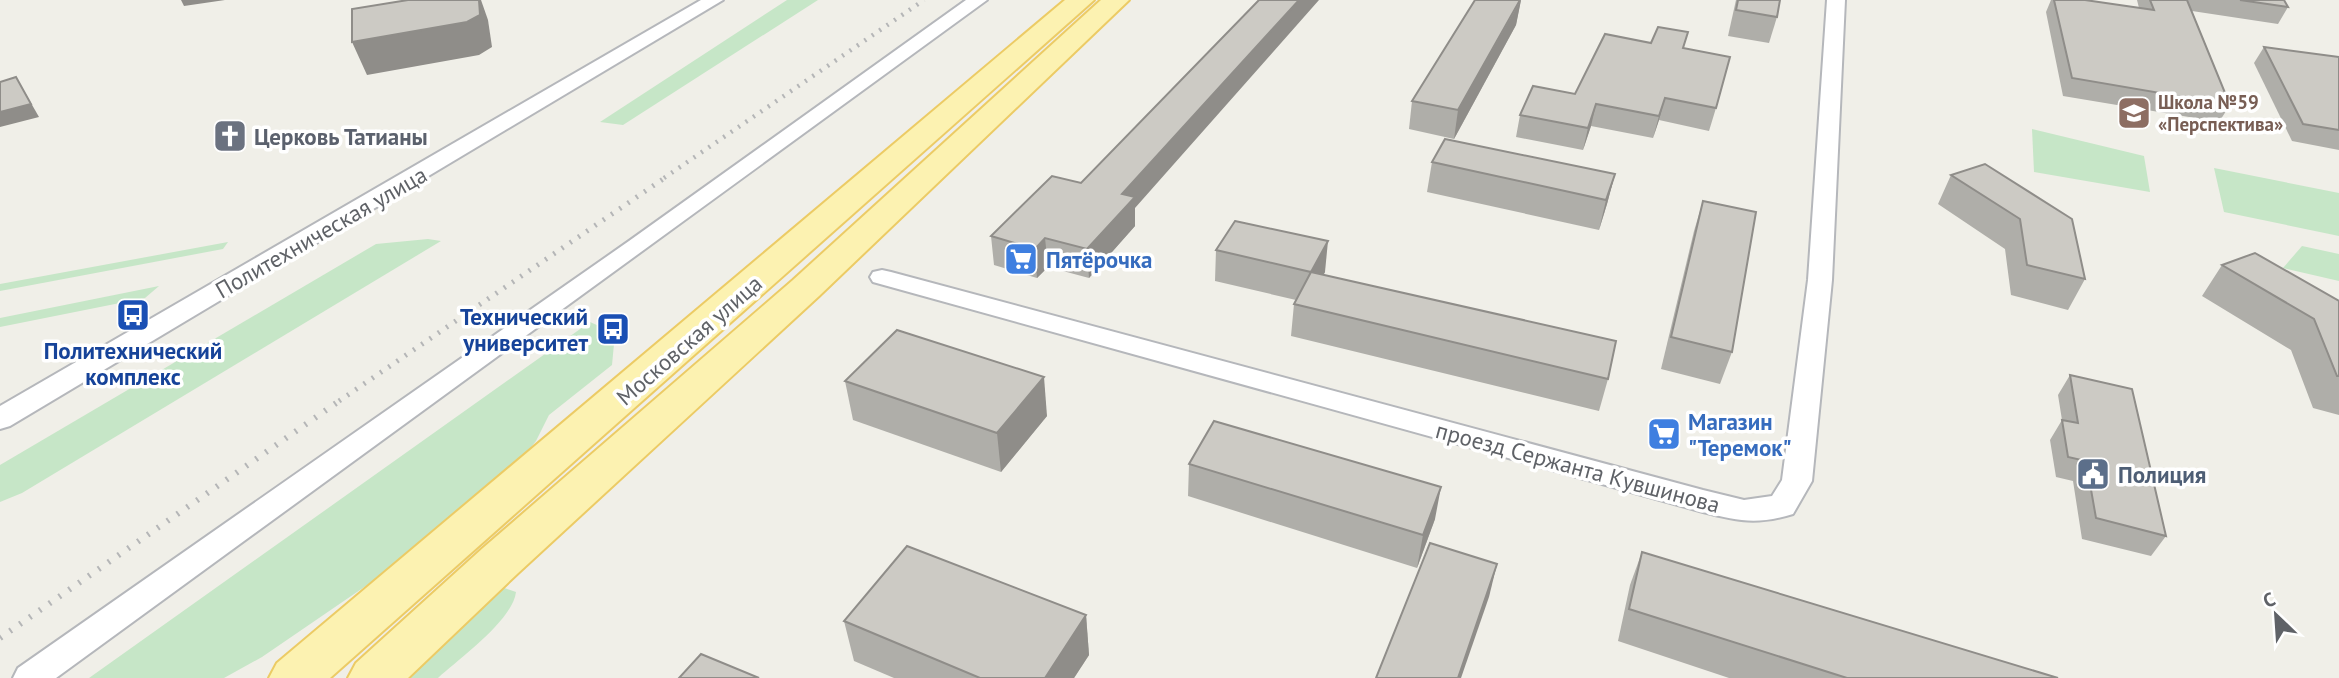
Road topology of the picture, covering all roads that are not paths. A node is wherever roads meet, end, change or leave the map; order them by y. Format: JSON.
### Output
{"nodes":[{"id":1,"x":714,"y":0,"type":"edge"},
{"id":2,"x":978,"y":0,"type":"edge"},
{"id":3,"x":1081,"y":0,"type":"edge"},
{"id":4,"x":1116,"y":0,"type":"edge"},
{"id":5,"x":1836,"y":0,"type":"edge"},
{"id":6,"x":882,"y":277,"type":"dead end"},
{"id":7,"x":0,"y":419,"type":"edge"},
{"id":8,"x":373,"y":613,"type":"junction"},
{"id":9,"x":30,"y":678,"type":"edge"},
{"id":10,"x":267,"y":678,"type":"edge"},
{"id":11,"x":295,"y":678,"type":"edge"},
{"id":12,"x":373,"y":678,"type":"edge"}],
"edges":[{"from":1,"to":7,"type":"street","name":"Политехническая улица"},
{"from":2,"to":9,"type":"street"},
{"from":3,"to":8,"type":"main road","name":"Московская улица"},
{"from":4,"to":12,"type":"main road","name":"Московская улица"},
{"from":5,"to":6,"type":"street","name":"проезд Сержанта Кувшинова"},
{"from":8,"to":10,"type":"street"},
{"from":8,"to":11,"type":"main road","name":"Московская улица"}]}
